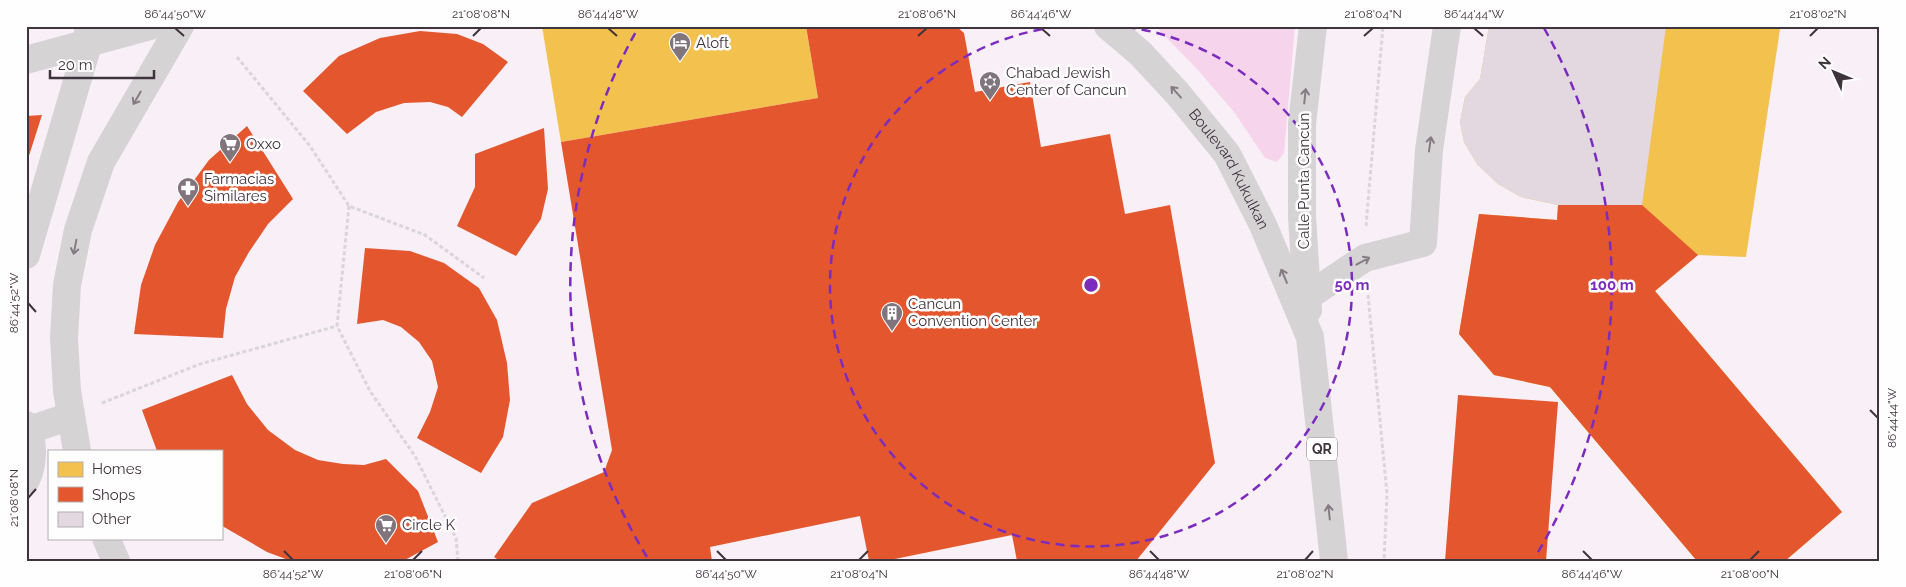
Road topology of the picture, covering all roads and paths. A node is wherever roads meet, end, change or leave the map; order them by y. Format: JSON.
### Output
{"nodes":[{"id":1,"x":150,"y":26,"type":"edge"},
{"id":2,"x":180,"y":26,"type":"edge"},
{"id":3,"x":1108,"y":26,"type":"edge"},
{"id":4,"x":1313,"y":26,"type":"edge"},
{"id":5,"x":1383,"y":26,"type":"edge"},
{"id":6,"x":1447,"y":26,"type":"edge"},
{"id":7,"x":88,"y":35,"type":"edge"},
{"id":8,"x":237,"y":57,"type":"dead end"},
{"id":9,"x":26,"y":60,"type":"edge"},
{"id":10,"x":349,"y":206,"type":"junction"},
{"id":11,"x":26,"y":255,"type":"edge"},
{"id":12,"x":1366,"y":258,"type":"junction"},
{"id":13,"x":484,"y":278,"type":"dead end"},
{"id":14,"x":1307,"y":297,"type":"junction"},
{"id":15,"x":337,"y":326,"type":"junction"},
{"id":16,"x":1310,"y":337,"type":"junction"},
{"id":17,"x":71,"y":416,"type":"junction"},
{"id":18,"x":28,"y":427,"type":"edge"},
{"id":19,"x":77,"y":450,"type":"edge"},
{"id":20,"x":26,"y":480,"type":"edge"},
{"id":21,"x":107,"y":540,"type":"edge"},
{"id":22,"x":116,"y":561,"type":"edge"},
{"id":23,"x":458,"y":561,"type":"edge"},
{"id":24,"x":1334,"y":561,"type":"edge"},
{"id":25,"x":1384,"y":561,"type":"edge"}],
"edges":[{"from":1,"to":7,"type":"main road"},
{"from":2,"to":17,"type":"main road","one_way":true},
{"from":16,"to":3,"type":"main road","name":"Boulevard Kukulkan","one_way":true},
{"from":14,"to":4,"type":"main road","name":"Calle Punta Cancún","one_way":true},
{"from":5,"to":12,"type":"path"},
{"from":12,"to":6,"type":"main road","one_way":true},
{"from":7,"to":9,"type":"main road"},
{"from":7,"to":11,"type":"main road"},
{"from":8,"to":10,"type":"path"},
{"from":10,"to":13,"type":"path"},
{"from":10,"to":15,"type":"path"},
{"from":14,"to":12,"type":"main road","one_way":true},
{"from":12,"to":25,"type":"path"},
{"from":14,"to":16,"type":"main road","name":"Calle Punta Cancún"},
{"from":15,"to":17,"type":"path"},
{"from":15,"to":23,"type":"path"},
{"from":24,"to":16,"type":"main road","number":"QR","one_way":true},
{"from":17,"to":18,"type":"main road"},
{"from":17,"to":19,"type":"main road"},
{"from":18,"to":20,"type":"main road"},
{"from":21,"to":22,"type":"main road"}]}
